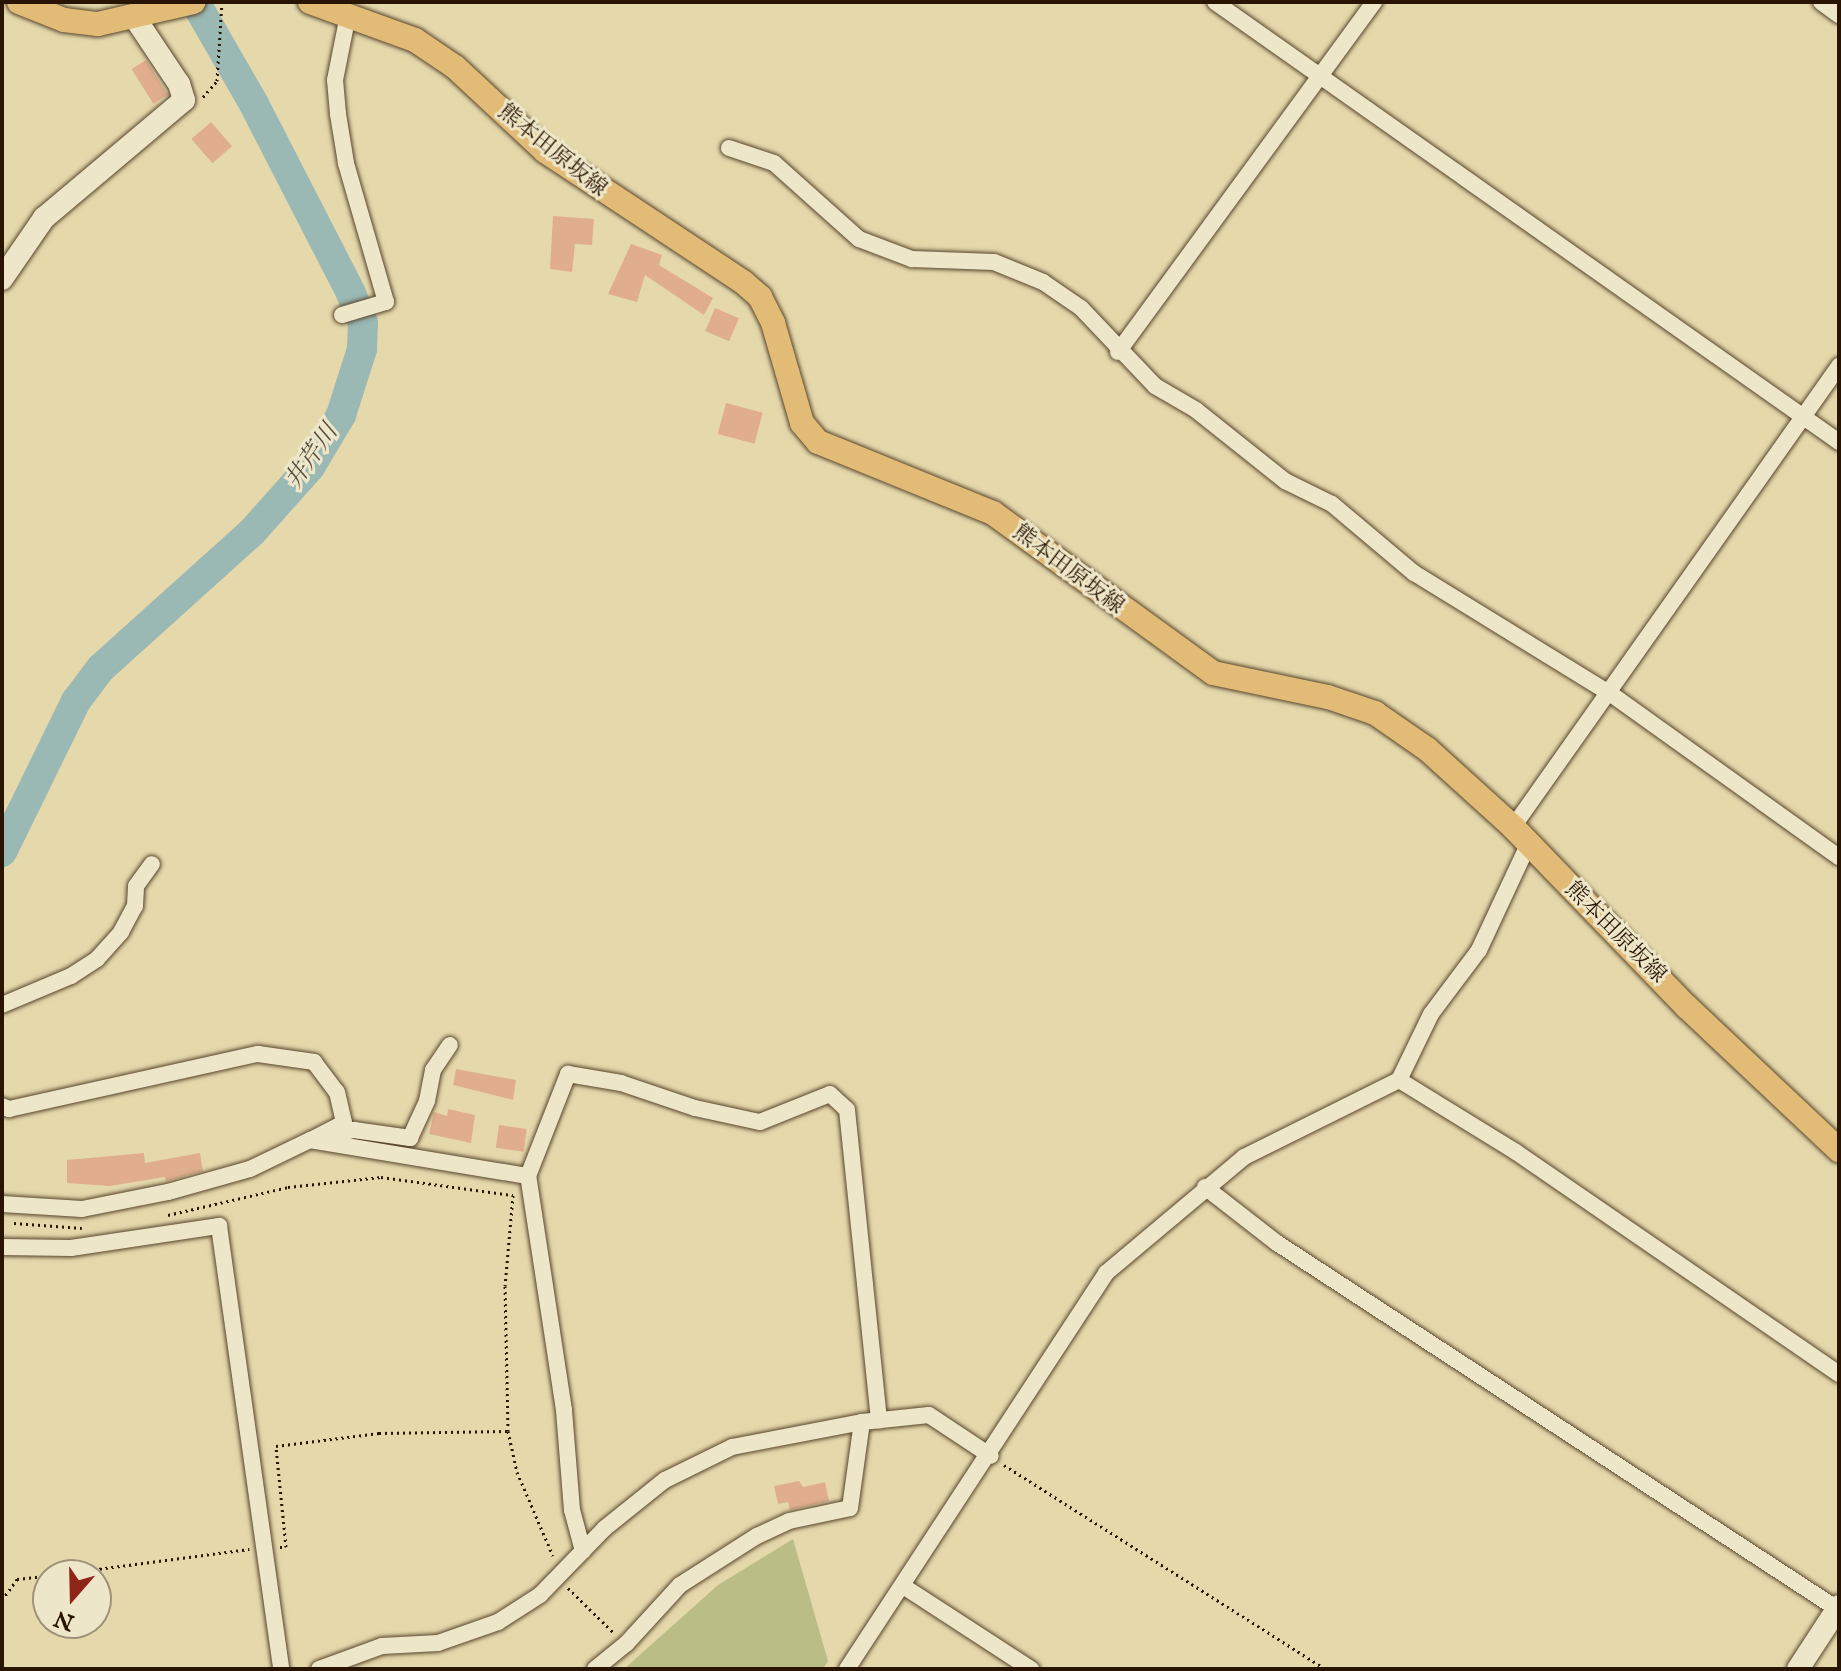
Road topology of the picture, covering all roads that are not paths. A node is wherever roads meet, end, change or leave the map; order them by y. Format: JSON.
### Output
{"nodes":[{"id":1,"x":19,"y":2,"type":"edge"},
{"id":2,"x":310,"y":2,"type":"edge"},
{"id":3,"x":1215,"y":2,"type":"edge"},
{"id":4,"x":1374,"y":2,"type":"edge"},
{"id":5,"x":1821,"y":2,"type":"edge"},
{"id":6,"x":184,"y":5,"type":"edge"},
{"id":7,"x":352,"y":9,"type":"edge"},
{"id":8,"x":1839,"y":15,"type":"edge"},
{"id":9,"x":135,"y":18,"type":"junction"},
{"id":10,"x":1321,"y":77,"type":"junction"},
{"id":11,"x":729,"y":148,"type":"dead end"},
{"id":12,"x":2,"y":279,"type":"edge"},
{"id":13,"x":342,"y":315,"type":"dead end"},
{"id":14,"x":1118,"y":352,"type":"junction"},
{"id":15,"x":1839,"y":366,"type":"edge"},
{"id":16,"x":1803,"y":416,"type":"junction"},
{"id":17,"x":1839,"y":442,"type":"edge"},
{"id":18,"x":1611,"y":694,"type":"junction"},
{"id":19,"x":1521,"y":835,"type":"junction"},
{"id":20,"x":1839,"y":857,"type":"edge"},
{"id":21,"x":152,"y":864,"type":"dead end"},
{"id":22,"x":2,"y":1005,"type":"edge"},
{"id":23,"x":450,"y":1045,"type":"dead end"},
{"id":24,"x":1399,"y":1080,"type":"junction"},
{"id":25,"x":2,"y":1106,"type":"edge"},
{"id":26,"x":310,"y":1140,"type":"junction"},
{"id":27,"x":1839,"y":1150,"type":"edge"},
{"id":28,"x":528,"y":1176,"type":"junction"},
{"id":29,"x":1205,"y":1187,"type":"junction"},
{"id":30,"x":2,"y":1204,"type":"edge"},
{"id":31,"x":2,"y":1247,"type":"edge"},
{"id":32,"x":1839,"y":1374,"type":"edge"},
{"id":33,"x":879,"y":1420,"type":"junction"},
{"id":34,"x":862,"y":1422,"type":"junction"},
{"id":35,"x":991,"y":1456,"type":"junction"},
{"id":36,"x":583,"y":1551,"type":"junction"},
{"id":37,"x":903,"y":1586,"type":"junction"},
{"id":38,"x":1838,"y":1608,"type":"edge"},
{"id":39,"x":281,"y":1669,"type":"edge"},
{"id":40,"x":319,"y":1669,"type":"edge"},
{"id":41,"x":595,"y":1669,"type":"edge"},
{"id":42,"x":847,"y":1669,"type":"edge"},
{"id":43,"x":1031,"y":1669,"type":"edge"},
{"id":44,"x":1798,"y":1669,"type":"edge"}],
"edges":[{"from":1,"to":9,"type":"main road"},
{"from":2,"to":7,"type":"main road","name":"熊本田原坂線"},
{"from":3,"to":10,"type":"street"},
{"from":4,"to":10,"type":"street"},
{"from":5,"to":8,"type":"street"},
{"from":6,"to":9,"type":"main road"},
{"from":7,"to":13,"type":"street"},
{"from":7,"to":19,"type":"main road","name":"熊本田原坂線"},
{"from":9,"to":12,"type":"street"},
{"from":10,"to":14,"type":"street"},
{"from":10,"to":16,"type":"street"},
{"from":11,"to":14,"type":"street"},
{"from":14,"to":18,"type":"street"},
{"from":15,"to":16,"type":"street"},
{"from":16,"to":17,"type":"street"},
{"from":16,"to":18,"type":"street"},
{"from":18,"to":19,"type":"street"},
{"from":18,"to":20,"type":"street"},
{"from":19,"to":24,"type":"street"},
{"from":19,"to":27,"type":"main road","name":"熊本田原坂線"},
{"from":21,"to":22,"type":"street"},
{"from":23,"to":26,"type":"street"},
{"from":24,"to":29,"type":"street"},
{"from":24,"to":32,"type":"street"},
{"from":25,"to":26,"type":"street"},
{"from":26,"to":28,"type":"street"},
{"from":26,"to":30,"type":"street"},
{"from":28,"to":33,"type":"street"},
{"from":28,"to":36,"type":"street"},
{"from":29,"to":35,"type":"street"},
{"from":29,"to":38,"type":"street"},
{"from":31,"to":39,"type":"street"},
{"from":33,"to":34,"type":"street"},
{"from":33,"to":35,"type":"street"},
{"from":34,"to":36,"type":"street"},
{"from":34,"to":41,"type":"street"},
{"from":35,"to":37,"type":"street"},
{"from":36,"to":40,"type":"street"},
{"from":37,"to":42,"type":"street"},
{"from":37,"to":43,"type":"street"},
{"from":38,"to":44,"type":"street"}]}
